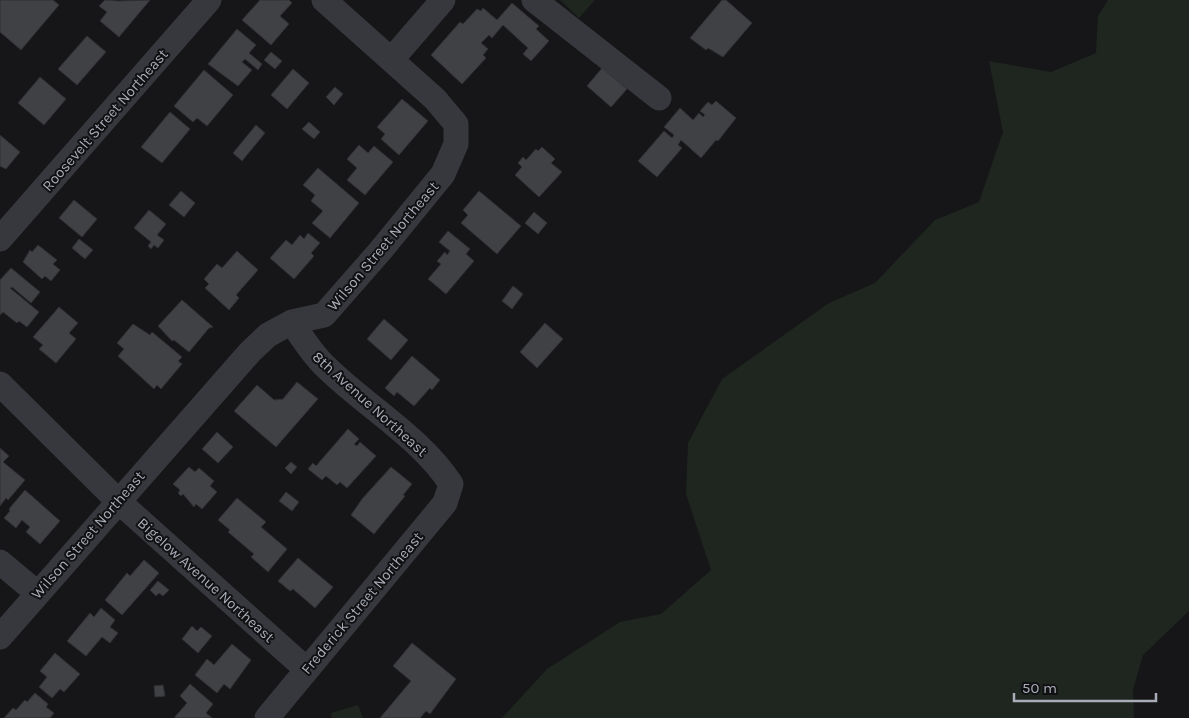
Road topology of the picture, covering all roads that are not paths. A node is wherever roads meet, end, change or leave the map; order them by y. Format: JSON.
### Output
{"nodes":[{"id":1,"x":209,"y":0,"type":"edge"},
{"id":2,"x":324,"y":0,"type":"edge"},
{"id":3,"x":443,"y":0,"type":"edge"},
{"id":4,"x":534,"y":0,"type":"edge"},
{"id":5,"x":392,"y":59,"type":"junction"},
{"id":6,"x":659,"y":98,"type":"dead end"},
{"id":7,"x":0,"y":239,"type":"edge"},
{"id":8,"x":292,"y":322,"type":"junction"},
{"id":9,"x":0,"y":384,"type":"edge"},
{"id":10,"x":451,"y":484,"type":"joint"},
{"id":11,"x":118,"y":501,"type":"junction"},
{"id":12,"x":0,"y":562,"type":"edge"},
{"id":13,"x":37,"y":593,"type":"junction"},
{"id":14,"x":0,"y":637,"type":"edge"},
{"id":15,"x":306,"y":670,"type":"junction"},
{"id":16,"x":267,"y":718,"type":"edge"}],
"edges":[{"from":1,"to":7,"type":"street","name":"Roosevelt Street Northeast"},
{"from":2,"to":5,"type":"street","name":"Wilson Street Northeast"},
{"from":3,"to":5,"type":"street"},
{"from":4,"to":6,"type":"street"},
{"from":5,"to":8,"type":"street","name":"Wilson Street Northeast"},
{"from":8,"to":10,"type":"street","name":"8th Avenue Northeast"},
{"from":8,"to":11,"type":"street","name":"Wilson Street Northeast"},
{"from":9,"to":11,"type":"street","name":"Bigelow Avenue Northeast"},
{"from":10,"to":15,"type":"street","name":"Frederick Street Northeast"},
{"from":11,"to":13,"type":"street","name":"Wilson Street Northeast"},
{"from":11,"to":15,"type":"street","name":"Bigelow Avenue Northeast"},
{"from":12,"to":13,"type":"street"},
{"from":13,"to":14,"type":"street","name":"Wilson Street Northeast"},
{"from":15,"to":16,"type":"street","name":"Frederick Street Northeast"}]}
